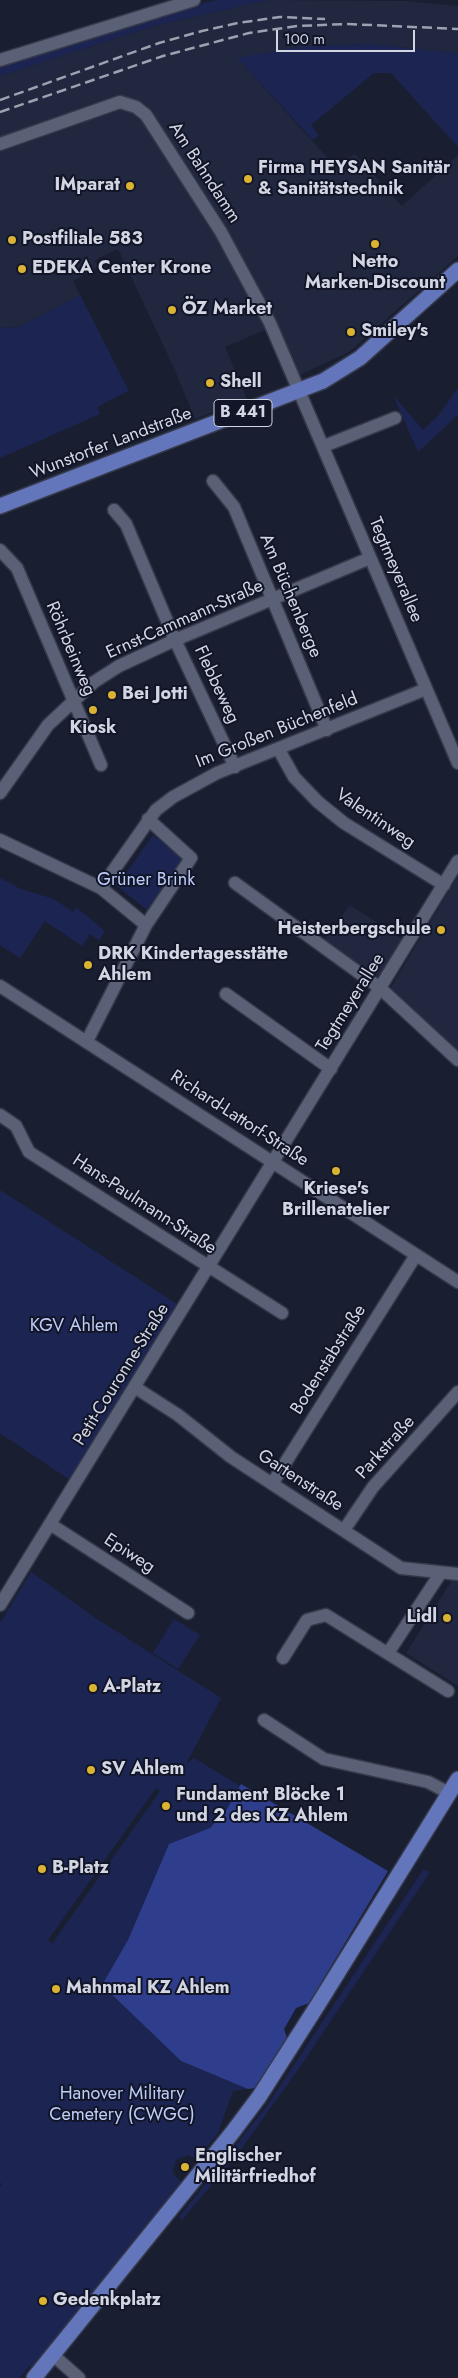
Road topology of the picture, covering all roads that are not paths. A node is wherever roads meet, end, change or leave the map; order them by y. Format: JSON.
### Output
{"nodes":[{"id":1,"x":194,"y":0,"type":"edge"},
{"id":2,"x":0,"y":60,"type":"edge"},
{"id":3,"x":0,"y":144,"type":"edge"},
{"id":4,"x":458,"y":270,"type":"edge"},
{"id":5,"x":300,"y":391,"type":"junction"},
{"id":6,"x":395,"y":418,"type":"dead end"},
{"id":7,"x":324,"y":446,"type":"junction"},
{"id":8,"x":213,"y":481,"type":"dead end"},
{"id":9,"x":0,"y":506,"type":"edge"},
{"id":10,"x":114,"y":510,"type":"dead end"},
{"id":11,"x":0,"y":550,"type":"edge"},
{"id":12,"x":370,"y":558,"type":"junction"},
{"id":13,"x":273,"y":599,"type":"junction"},
{"id":14,"x":175,"y":640,"type":"junction"},
{"id":15,"x":426,"y":689,"type":"junction"},
{"id":16,"x":73,"y":700,"type":"junction"},
{"id":17,"x":327,"y":730,"type":"junction"},
{"id":18,"x":279,"y":750,"type":"junction"},
{"id":19,"x":458,"y":763,"type":"edge"},
{"id":20,"x":101,"y":765,"type":"dead end"},
{"id":21,"x":235,"y":767,"type":"junction"},
{"id":22,"x":0,"y":793,"type":"edge"},
{"id":23,"x":148,"y":820,"type":"junction"},
{"id":24,"x":0,"y":840,"type":"edge"},
{"id":25,"x":458,"y":862,"type":"edge"},
{"id":26,"x":235,"y":883,"type":"dead end"},
{"id":27,"x":444,"y":884,"type":"junction"},
{"id":28,"x":101,"y":888,"type":"junction"},
{"id":29,"x":146,"y":925,"type":"junction"},
{"id":30,"x":0,"y":986,"type":"edge"},
{"id":31,"x":380,"y":988,"type":"junction"},
{"id":32,"x":226,"y":994,"type":"dead end"},
{"id":33,"x":86,"y":1041,"type":"junction"},
{"id":34,"x":458,"y":1060,"type":"edge"},
{"id":35,"x":331,"y":1068,"type":"junction"},
{"id":36,"x":0,"y":1115,"type":"edge"},
{"id":37,"x":273,"y":1162,"type":"junction"},
{"id":38,"x":416,"y":1255,"type":"junction"},
{"id":39,"x":209,"y":1267,"type":"junction"},
{"id":40,"x":458,"y":1282,"type":"edge"},
{"id":41,"x":282,"y":1313,"type":"dead end"},
{"id":42,"x":136,"y":1388,"type":"junction"},
{"id":43,"x":458,"y":1392,"type":"edge"},
{"id":44,"x":272,"y":1484,"type":"junction"},
{"id":45,"x":50,"y":1524,"type":"junction"},
{"id":46,"x":344,"y":1530,"type":"junction"},
{"id":47,"x":440,"y":1574,"type":"junction"},
{"id":48,"x":458,"y":1574,"type":"edge"},
{"id":49,"x":2,"y":1596,"type":"edge"},
{"id":50,"x":188,"y":1613,"type":"dead end"},
{"id":51,"x":388,"y":1653,"type":"junction"},
{"id":52,"x":283,"y":1658,"type":"dead end"},
{"id":53,"x":448,"y":1691,"type":"dead end"},
{"id":54,"x":264,"y":1720,"type":"dead end"},
{"id":55,"x":458,"y":1779,"type":"edge"},
{"id":56,"x":449,"y":1793,"type":"junction"},
{"id":57,"x":53,"y":2355,"type":"junction"},
{"id":58,"x":34,"y":2378,"type":"edge"},
{"id":59,"x":79,"y":2378,"type":"edge"}],
"edges":[{"from":1,"to":2,"type":"street"},
{"from":3,"to":5,"type":"street","name":"Am Bahndamm"},
{"from":4,"to":5,"type":"main road","name":"Wunstorfer Landstraße","number":"B 441"},
{"from":5,"to":7,"type":"street","name":"Tegtmeyerallee"},
{"from":5,"to":9,"type":"main road","name":"Wunstorfer Landstraße","number":"B 441"},
{"from":6,"to":7,"type":"street"},
{"from":7,"to":12,"type":"street","name":"Tegtmeyerallee"},
{"from":8,"to":13,"type":"street","name":"Am Büchenberge"},
{"from":10,"to":14,"type":"street","name":"Flebbeweg"},
{"from":11,"to":16,"type":"street","name":"Röhrbeinweg"},
{"from":12,"to":13,"type":"street","name":"Ernst-Cammann-Straße"},
{"from":12,"to":15,"type":"street","name":"Tegtmeyerallee"},
{"from":13,"to":14,"type":"street","name":"Ernst-Cammann-Straße"},
{"from":13,"to":17,"type":"street","name":"Am Büchenberge"},
{"from":14,"to":16,"type":"street","name":"Ernst-Cammann-Straße"},
{"from":14,"to":21,"type":"street","name":"Flebbeweg"},
{"from":15,"to":17,"type":"street","name":"Im Großen Büchenfeld"},
{"from":15,"to":19,"type":"street","name":"Tegtmeyerallee"},
{"from":16,"to":20,"type":"street","name":"Röhrbeinweg"},
{"from":16,"to":22,"type":"street","name":"Ernst-Cammann-Straße"},
{"from":17,"to":18,"type":"street","name":"Im Großen Büchenfeld"},
{"from":18,"to":21,"type":"street","name":"Im Großen Büchenfeld"},
{"from":18,"to":27,"type":"street","name":"Valentinweg"},
{"from":21,"to":23,"type":"street","name":"Im Großen Büchenfeld"},
{"from":23,"to":28,"type":"street","name":"Im Großen Büchenfeld"},
{"from":23,"to":29,"type":"street"},
{"from":24,"to":28,"type":"street"},
{"from":25,"to":27,"type":"street","name":"Tegtmeyerallee"},
{"from":26,"to":31,"type":"street"},
{"from":27,"to":31,"type":"street","name":"Tegtmeyerallee"},
{"from":28,"to":29,"type":"street"},
{"from":29,"to":33,"type":"street"},
{"from":30,"to":33,"type":"street","name":"Richard-Lattorf-Straße"},
{"from":31,"to":34,"type":"street"},
{"from":31,"to":35,"type":"street","name":"Tegtmeyerallee"},
{"from":32,"to":35,"type":"street"},
{"from":33,"to":37,"type":"street","name":"Richard-Lattorf-Straße"},
{"from":35,"to":37,"type":"street","name":"Tegtmeyerallee"},
{"from":36,"to":39,"type":"street","name":"Hans-Paulmann-Straße"},
{"from":37,"to":38,"type":"street","name":"Richard-Lattorf-Straße"},
{"from":37,"to":39,"type":"street","name":"Petit-Couronne-Straße"},
{"from":38,"to":40,"type":"street","name":"Richard-Lattorf-Straße"},
{"from":38,"to":44,"type":"street","name":"Bodenstabstraße"},
{"from":39,"to":41,"type":"street","name":"Hans-Paulmann-Straße"},
{"from":39,"to":42,"type":"street","name":"Petit-Couronne-Straße"},
{"from":42,"to":44,"type":"street","name":"Gartenstraße"},
{"from":42,"to":45,"type":"street","name":"Petit-Couronne-Straße"},
{"from":43,"to":46,"type":"street","name":"Parkstraße"},
{"from":44,"to":46,"type":"street","name":"Gartenstraße"},
{"from":45,"to":49,"type":"street","name":"Petit-Couronne-Straße"},
{"from":45,"to":50,"type":"street","name":"Epiweg"},
{"from":46,"to":47,"type":"street","name":"Gartenstraße"},
{"from":47,"to":48,"type":"street","name":"Gartenstraße"},
{"from":47,"to":51,"type":"street"},
{"from":51,"to":52,"type":"street"},
{"from":51,"to":53,"type":"street"},
{"from":54,"to":56,"type":"street"},
{"from":55,"to":56,"type":"main road"},
{"from":56,"to":57,"type":"main road"},
{"from":57,"to":58,"type":"main road"},
{"from":57,"to":59,"type":"street"}]}
